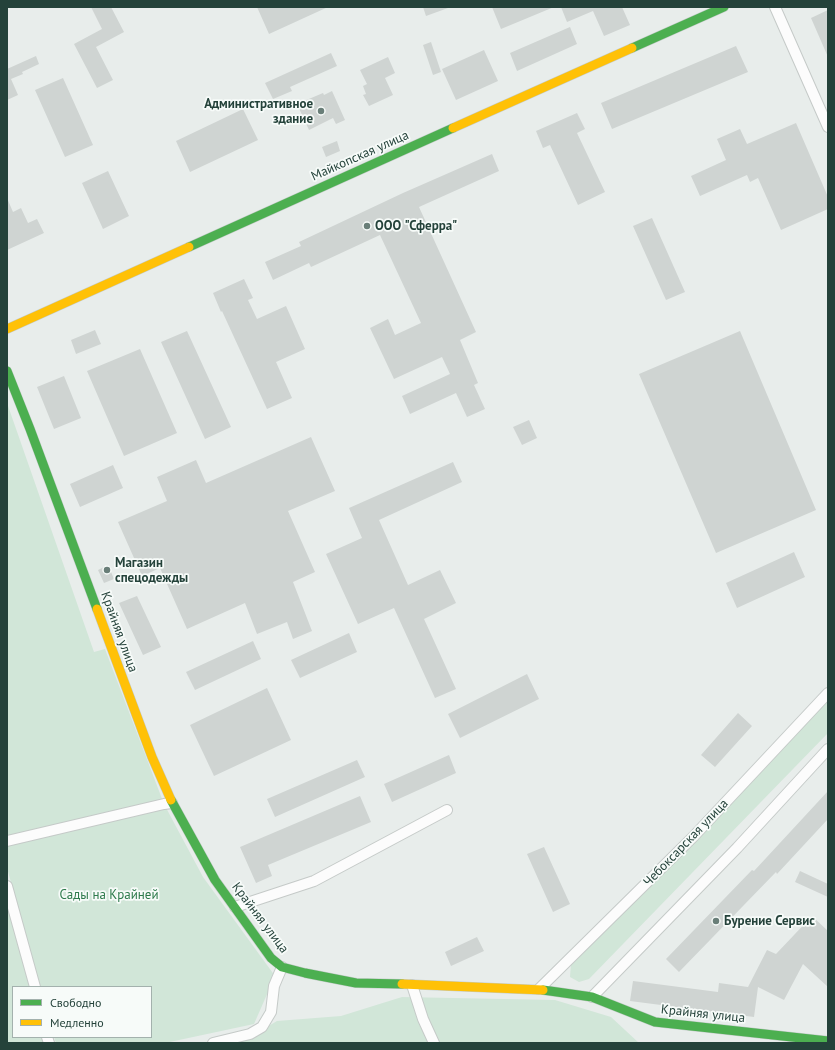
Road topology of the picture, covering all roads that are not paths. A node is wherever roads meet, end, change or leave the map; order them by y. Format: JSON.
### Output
{"nodes":[{"id":1,"x":724,"y":7,"type":"edge"},
{"id":2,"x":775,"y":7,"type":"edge"},
{"id":3,"x":828,"y":127,"type":"edge"},
{"id":4,"x":7,"y":329,"type":"edge"},
{"id":5,"x":7,"y":371,"type":"edge"},
{"id":6,"x":828,"y":693,"type":"edge"},
{"id":7,"x":828,"y":749,"type":"edge"},
{"id":8,"x":172,"y":803,"type":"junction"},
{"id":9,"x":447,"y":810,"type":"dead end"},
{"id":10,"x":7,"y":842,"type":"edge"},
{"id":11,"x":7,"y":886,"type":"edge"},
{"id":12,"x":236,"y":907,"type":"junction"},
{"id":13,"x":282,"y":967,"type":"junction"},
{"id":14,"x":412,"y":985,"type":"junction"},
{"id":15,"x":35,"y":986,"type":"edge"},
{"id":16,"x":539,"y":989,"type":"junction"},
{"id":17,"x":592,"y":997,"type":"junction"},
{"id":18,"x":828,"y":1041,"type":"edge"},
{"id":19,"x":213,"y":1043,"type":"edge"},
{"id":20,"x":434,"y":1043,"type":"edge"}],
"edges":[{"from":1,"to":4,"type":"street","name":"Майкопская улица"},
{"from":2,"to":3,"type":"street"},
{"from":5,"to":8,"type":"street","name":"Крайняя улица"},
{"from":6,"to":16,"type":"street","name":"Чебоксарская улица"},
{"from":7,"to":17,"type":"street"},
{"from":8,"to":10,"type":"street"},
{"from":8,"to":12,"type":"street","name":"Крайняя улица"},
{"from":9,"to":12,"type":"street"},
{"from":11,"to":15,"type":"street"},
{"from":12,"to":13,"type":"street","name":"Крайняя улица"},
{"from":13,"to":14,"type":"street","name":"Крайняя улица"},
{"from":13,"to":19,"type":"street"},
{"from":14,"to":16,"type":"street","name":"Крайняя улица"},
{"from":14,"to":20,"type":"street"},
{"from":16,"to":17,"type":"street","name":"Крайняя улица"},
{"from":17,"to":18,"type":"street","name":"Крайняя улица"}]}
